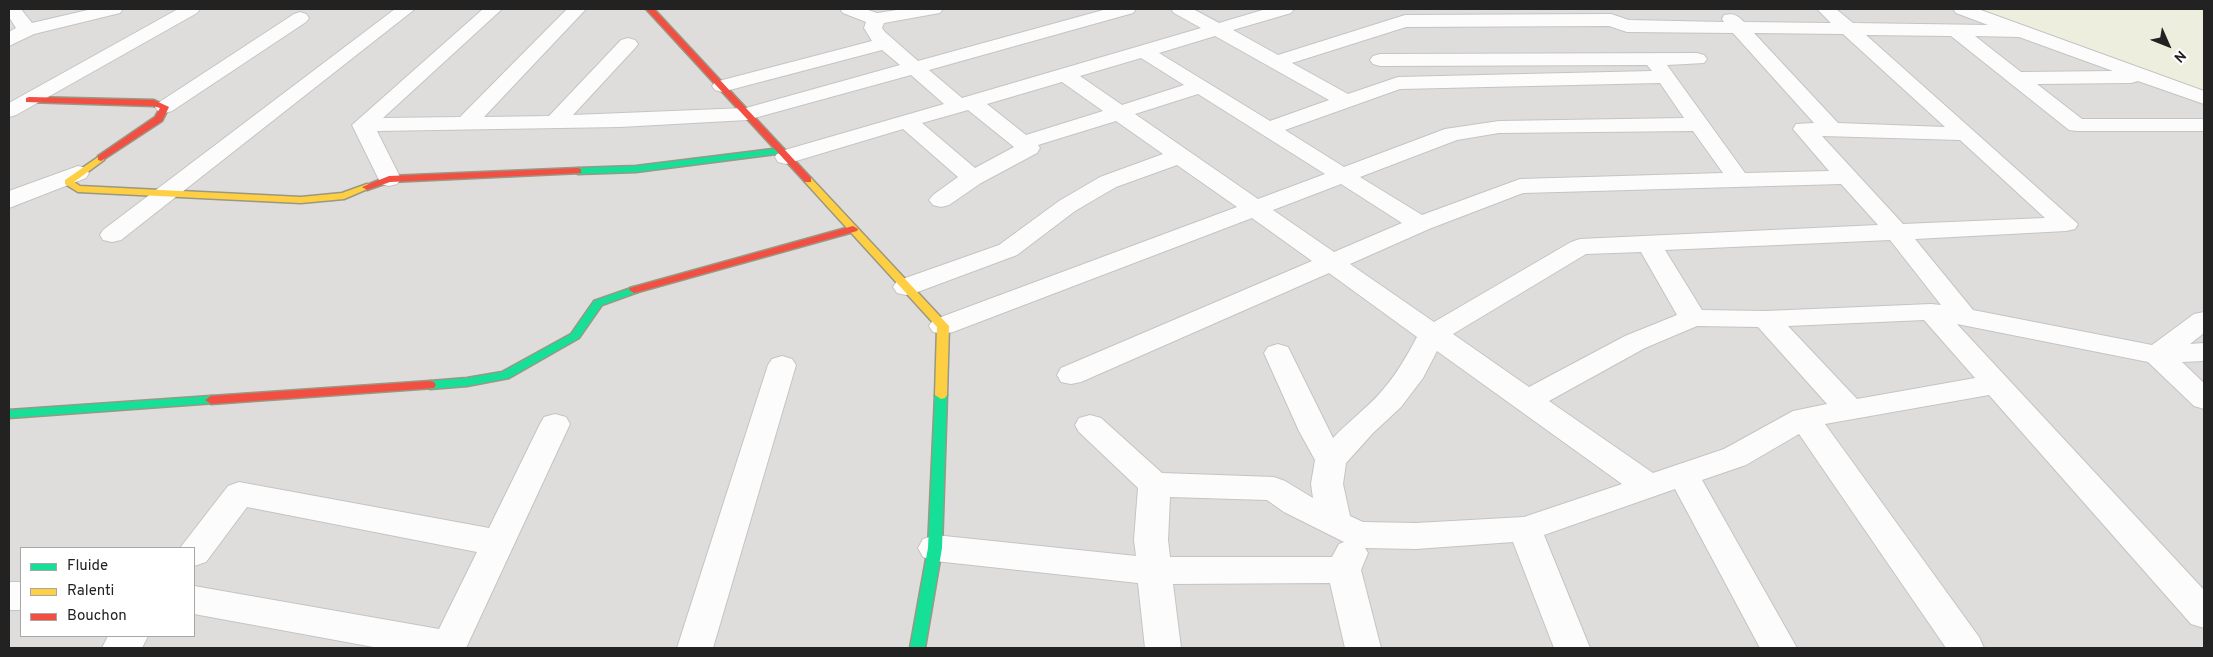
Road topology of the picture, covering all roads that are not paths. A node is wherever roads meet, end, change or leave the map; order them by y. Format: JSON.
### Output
{"nodes":[{"id":1,"x":12,"y":9,"type":"edge"},
{"id":2,"x":114,"y":9,"type":"edge"},
{"id":3,"x":159,"y":9,"type":"edge"},
{"id":4,"x":191,"y":9,"type":"edge"},
{"id":5,"x":406,"y":9,"type":"edge"},
{"id":6,"x":493,"y":9,"type":"edge"},
{"id":7,"x":578,"y":9,"type":"edge"},
{"id":8,"x":650,"y":9,"type":"edge"},
{"id":9,"x":849,"y":9,"type":"edge"},
{"id":10,"x":934,"y":9,"type":"edge"},
{"id":11,"x":1127,"y":9,"type":"edge"},
{"id":12,"x":1180,"y":9,"type":"edge"},
{"id":13,"x":1285,"y":9,"type":"edge"},
{"id":14,"x":1722,"y":9,"type":"edge"},
{"id":15,"x":1826,"y":9,"type":"edge"},
{"id":16,"x":1962,"y":9,"type":"edge"},
{"id":17,"x":1584,"y":14,"type":"edge"},
{"id":18,"x":1423,"y":15,"type":"edge"},
{"id":19,"x":300,"y":18,"type":"dead end"},
{"id":20,"x":876,"y":19,"type":"junction"},
{"id":21,"x":1738,"y":27,"type":"junction"},
{"id":22,"x":1216,"y":29,"type":"junction"},
{"id":23,"x":1849,"y":29,"type":"junction"},
{"id":24,"x":27,"y":30,"type":"junction"},
{"id":25,"x":1955,"y":30,"type":"junction"},
{"id":26,"x":2024,"y":32,"type":"junction"},
{"id":27,"x":9,"y":40,"type":"edge"},
{"id":28,"x":886,"y":43,"type":"junction"},
{"id":29,"x":628,"y":44,"type":"dead end"},
{"id":30,"x":1143,"y":51,"type":"junction"},
{"id":31,"x":1652,"y":59,"type":"junction"},
{"id":32,"x":1697,"y":59,"type":"dead end"},
{"id":33,"x":1380,"y":60,"type":"dead end"},
{"id":34,"x":1276,"y":62,"type":"junction"},
{"id":35,"x":914,"y":68,"type":"junction"},
{"id":36,"x":1064,"y":74,"type":"junction"},
{"id":37,"x":1666,"y":77,"type":"junction"},
{"id":38,"x":2148,"y":77,"type":"junction"},
{"id":39,"x":2017,"y":78,"type":"junction"},
{"id":40,"x":722,"y":86,"type":"junction"},
{"id":41,"x":1200,"y":87,"type":"junction"},
{"id":42,"x":9,"y":92,"type":"edge"},
{"id":43,"x":2204,"y":98,"type":"edge"},
{"id":44,"x":29,"y":100,"type":"junction"},
{"id":45,"x":1346,"y":102,"type":"junction"},
{"id":46,"x":965,"y":104,"type":"junction"},
{"id":47,"x":165,"y":107,"type":"junction"},
{"id":48,"x":9,"y":112,"type":"edge"},
{"id":49,"x":1118,"y":113,"type":"junction"},
{"id":50,"x":747,"y":114,"type":"junction"},
{"id":51,"x":906,"y":121,"type":"junction"},
{"id":52,"x":467,"y":122,"type":"junction"},
{"id":53,"x":556,"y":122,"type":"junction"},
{"id":54,"x":1700,"y":124,"type":"junction"},
{"id":55,"x":362,"y":125,"type":"junction"},
{"id":56,"x":2204,"y":125,"type":"edge"},
{"id":57,"x":1268,"y":129,"type":"junction"},
{"id":58,"x":1832,"y":130,"type":"junction"},
{"id":59,"x":1965,"y":134,"type":"junction"},
{"id":60,"x":1023,"y":143,"type":"junction"},
{"id":61,"x":784,"y":154,"type":"junction"},
{"id":62,"x":1180,"y":156,"type":"junction"},
{"id":63,"x":78,"y":173,"type":"junction"},
{"id":64,"x":1342,"y":175,"type":"junction"},
{"id":65,"x":1847,"y":177,"type":"junction"},
{"id":66,"x":973,"y":178,"type":"junction"},
{"id":67,"x":1738,"y":178,"type":"junction"},
{"id":68,"x":389,"y":179,"type":"junction"},
{"id":69,"x":168,"y":193,"type":"junction"},
{"id":70,"x":941,"y":200,"type":"dead end"},
{"id":71,"x":9,"y":201,"type":"edge"},
{"id":72,"x":1254,"y":209,"type":"junction"},
{"id":73,"x":1420,"y":224,"type":"junction"},
{"id":74,"x":853,"y":229,"type":"junction"},
{"id":75,"x":1896,"y":232,"type":"junction"},
{"id":76,"x":112,"y":235,"type":"dead end"},
{"id":77,"x":1649,"y":244,"type":"junction"},
{"id":78,"x":1330,"y":263,"type":"junction"},
{"id":79,"x":906,"y":287,"type":"junction"},
{"id":80,"x":1931,"y":312,"type":"junction"},
{"id":81,"x":1964,"y":317,"type":"junction"},
{"id":82,"x":1693,"y":318,"type":"junction"},
{"id":83,"x":1766,"y":319,"type":"junction"},
{"id":84,"x":2204,"y":320,"type":"edge"},
{"id":85,"x":943,"y":326,"type":"junction"},
{"id":86,"x":1432,"y":335,"type":"junction"},
{"id":87,"x":2204,"y":352,"type":"edge"},
{"id":88,"x":1278,"y":353,"type":"dead end"},
{"id":89,"x":2157,"y":355,"type":"junction"},
{"id":90,"x":782,"y":365,"type":"dead end"},
{"id":91,"x":1071,"y":375,"type":"dead end"},
{"id":92,"x":1998,"y":384,"type":"junction"},
{"id":93,"x":2204,"y":399,"type":"edge"},
{"id":94,"x":1527,"y":401,"type":"junction"},
{"id":95,"x":1850,"y":410,"type":"junction"},
{"id":96,"x":9,"y":414,"type":"edge"},
{"id":97,"x":1804,"y":418,"type":"junction"},
{"id":98,"x":555,"y":424,"type":"dead end"},
{"id":99,"x":1090,"y":425,"type":"dead end"},
{"id":100,"x":1329,"y":472,"type":"junction"},
{"id":101,"x":1683,"y":474,"type":"junction"},
{"id":102,"x":1154,"y":485,"type":"junction"},
{"id":103,"x":1648,"y":486,"type":"junction"},
{"id":104,"x":1274,"y":490,"type":"junction"},
{"id":105,"x":1346,"y":528,"type":"junction"},
{"id":106,"x":1525,"y":529,"type":"junction"},
{"id":107,"x":498,"y":543,"type":"junction"},
{"id":108,"x":934,"y":548,"type":"junction"},
{"id":109,"x":195,"y":552,"type":"edge"},
{"id":110,"x":1344,"y":570,"type":"junction"},
{"id":111,"x":1154,"y":571,"type":"junction"},
{"id":112,"x":195,"y":600,"type":"edge"},
{"id":113,"x":2204,"y":614,"type":"edge"},
{"id":114,"x":129,"y":637,"type":"edge"},
{"id":115,"x":448,"y":647,"type":"edge"},
{"id":116,"x":120,"y":648,"type":"edge"},
{"id":117,"x":695,"y":648,"type":"edge"},
{"id":118,"x":917,"y":648,"type":"edge"},
{"id":119,"x":1163,"y":648,"type":"edge"},
{"id":120,"x":1363,"y":648,"type":"edge"},
{"id":121,"x":1572,"y":648,"type":"edge"},
{"id":122,"x":1778,"y":648,"type":"edge"},
{"id":123,"x":1966,"y":648,"type":"edge"}],
"edges":[{"from":1,"to":24,"type":"street"},
{"from":2,"to":24,"type":"street"},
{"from":3,"to":42,"type":"street"},
{"from":4,"to":44,"type":"street"},
{"from":5,"to":69,"type":"street"},
{"from":6,"to":55,"type":"street"},
{"from":7,"to":52,"type":"street"},
{"from":8,"to":40,"type":"street"},
{"from":9,"to":20,"type":"street"},
{"from":10,"to":20,"type":"street"},
{"from":11,"to":35,"type":"street"},
{"from":12,"to":22,"type":"street"},
{"from":13,"to":22,"type":"street"},
{"from":14,"to":21,"type":"street"},
{"from":15,"to":23,"type":"street"},
{"from":16,"to":26,"type":"street"},
{"from":17,"to":18,"type":"street"},
{"from":17,"to":21,"type":"street"},
{"from":18,"to":34,"type":"street"},
{"from":19,"to":47,"type":"street"},
{"from":20,"to":28,"type":"street"},
{"from":21,"to":23,"type":"street"},
{"from":21,"to":58,"type":"street"},
{"from":22,"to":30,"type":"street"},
{"from":22,"to":34,"type":"street"},
{"from":23,"to":25,"type":"street"},
{"from":23,"to":59,"type":"street"},
{"from":24,"to":27,"type":"street"},
{"from":25,"to":26,"type":"street"},
{"from":25,"to":39,"type":"street"},
{"from":26,"to":38,"type":"street"},
{"from":28,"to":35,"type":"street"},
{"from":28,"to":40,"type":"street"},
{"from":29,"to":53,"type":"street"},
{"from":30,"to":36,"type":"street"},
{"from":30,"to":41,"type":"street"},
{"from":31,"to":32,"type":"street"},
{"from":31,"to":33,"type":"street"},
{"from":31,"to":37,"type":"street"},
{"from":34,"to":45,"type":"street"},
{"from":35,"to":46,"type":"street"},
{"from":35,"to":50,"type":"street"},
{"from":36,"to":46,"type":"street"},
{"from":36,"to":49,"type":"street"},
{"from":37,"to":45,"type":"street"},
{"from":37,"to":54,"type":"street"},
{"from":38,"to":39,"type":"street"},
{"from":38,"to":43,"type":"street"},
{"from":39,"to":56,"type":"street"},
{"from":40,"to":50,"type":"street"},
{"from":41,"to":49,"type":"street"},
{"from":41,"to":57,"type":"street"},
{"from":44,"to":47,"type":"street"},
{"from":44,"to":48,"type":"street"},
{"from":45,"to":57,"type":"street"},
{"from":46,"to":51,"type":"street"},
{"from":46,"to":60,"type":"street"},
{"from":47,"to":63,"type":"street"},
{"from":49,"to":60,"type":"street"},
{"from":49,"to":62,"type":"street"},
{"from":50,"to":53,"type":"street"},
{"from":50,"to":61,"type":"street"},
{"from":51,"to":61,"type":"street"},
{"from":51,"to":66,"type":"street"},
{"from":52,"to":53,"type":"street"},
{"from":52,"to":55,"type":"street"},
{"from":54,"to":64,"type":"street"},
{"from":54,"to":67,"type":"street"},
{"from":55,"to":68,"type":"street"},
{"from":57,"to":64,"type":"street"},
{"from":58,"to":59,"type":"street"},
{"from":58,"to":65,"type":"street"},
{"from":59,"to":75,"type":"street"},
{"from":60,"to":66,"type":"street"},
{"from":61,"to":68,"type":"street"},
{"from":61,"to":74,"type":"street"},
{"from":62,"to":72,"type":"street"},
{"from":62,"to":79,"type":"street"},
{"from":63,"to":69,"type":"street"},
{"from":63,"to":71,"type":"street"},
{"from":64,"to":72,"type":"street"},
{"from":64,"to":73,"type":"street"},
{"from":65,"to":67,"type":"street"},
{"from":65,"to":75,"type":"street"},
{"from":66,"to":70,"type":"street"},
{"from":67,"to":73,"type":"street"},
{"from":68,"to":69,"type":"street"},
{"from":69,"to":76,"type":"street"},
{"from":72,"to":78,"type":"street"},
{"from":72,"to":85,"type":"street"},
{"from":73,"to":78,"type":"street"},
{"from":74,"to":79,"type":"street"},
{"from":74,"to":96,"type":"street"},
{"from":75,"to":77,"type":"street"},
{"from":75,"to":81,"type":"street"},
{"from":77,"to":82,"type":"street"},
{"from":77,"to":86,"type":"street"},
{"from":78,"to":86,"type":"street"},
{"from":78,"to":91,"type":"street"},
{"from":79,"to":85,"type":"street"},
{"from":80,"to":81,"type":"street"},
{"from":80,"to":83,"type":"street"},
{"from":80,"to":92,"type":"street"},
{"from":81,"to":89,"type":"street"},
{"from":82,"to":83,"type":"street"},
{"from":82,"to":94,"type":"street"},
{"from":83,"to":95,"type":"street"},
{"from":84,"to":89,"type":"street"},
{"from":85,"to":108,"type":"street"},
{"from":86,"to":94,"type":"street"},
{"from":86,"to":100,"type":"street"},
{"from":87,"to":89,"type":"street"},
{"from":88,"to":100,"type":"street"},
{"from":89,"to":93,"type":"street"},
{"from":90,"to":117,"type":"street"},
{"from":92,"to":95,"type":"street"},
{"from":92,"to":113,"type":"street"},
{"from":94,"to":103,"type":"street"},
{"from":95,"to":97,"type":"street"},
{"from":97,"to":101,"type":"street"},
{"from":97,"to":123,"type":"street"},
{"from":98,"to":107,"type":"street"},
{"from":99,"to":102,"type":"street"},
{"from":100,"to":104,"type":"street"},
{"from":100,"to":105,"type":"street"},
{"from":101,"to":103,"type":"street"},
{"from":101,"to":122,"type":"street"},
{"from":102,"to":104,"type":"street"},
{"from":102,"to":111,"type":"street"},
{"from":103,"to":106,"type":"street"},
{"from":104,"to":105,"type":"street"},
{"from":105,"to":106,"type":"street"},
{"from":105,"to":110,"type":"street"},
{"from":106,"to":121,"type":"street"},
{"from":107,"to":109,"type":"street"},
{"from":107,"to":115,"type":"street"},
{"from":108,"to":111,"type":"street"},
{"from":108,"to":118,"type":"street"},
{"from":110,"to":111,"type":"street"},
{"from":110,"to":120,"type":"street"},
{"from":111,"to":119,"type":"street"},
{"from":112,"to":115,"type":"street"},
{"from":114,"to":116,"type":"street"}]}
